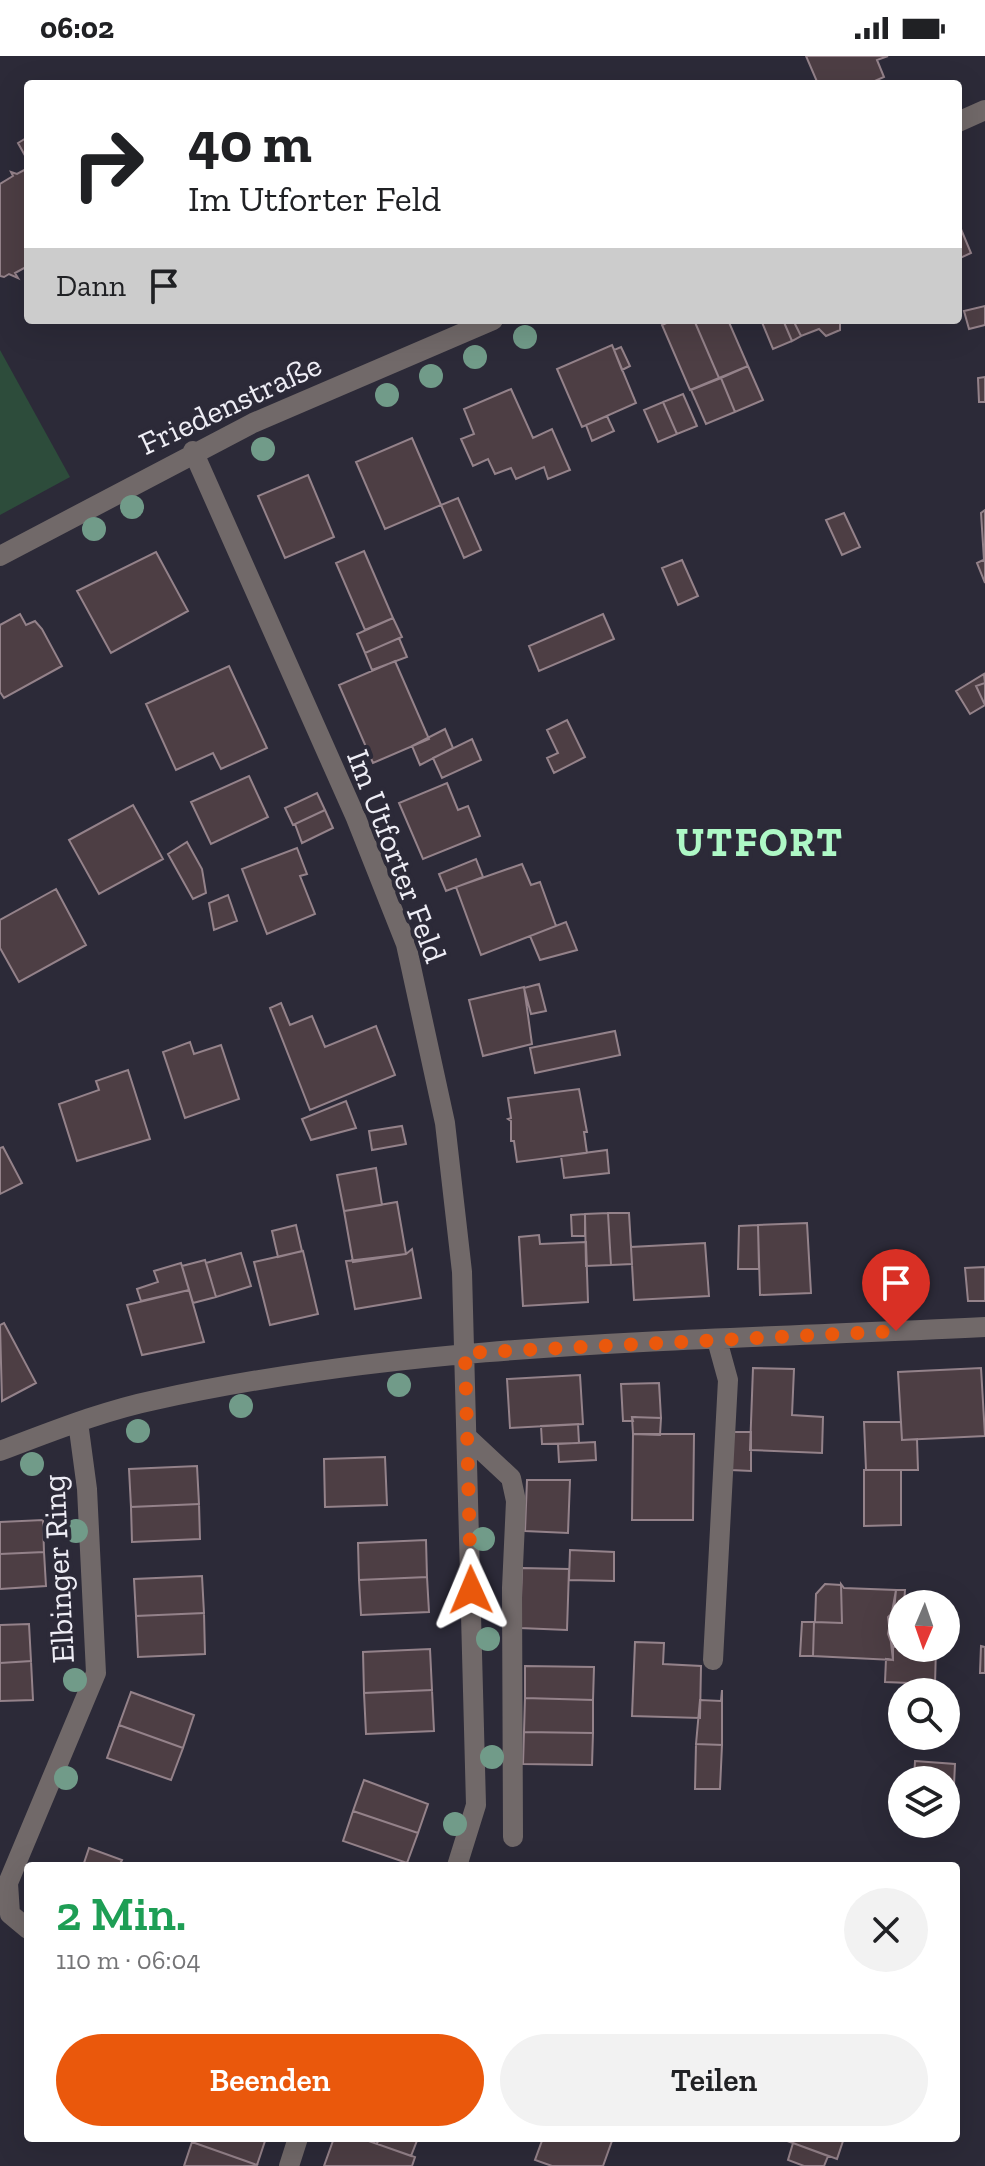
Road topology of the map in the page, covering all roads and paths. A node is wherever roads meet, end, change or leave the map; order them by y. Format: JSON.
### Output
{"nodes":[{"id":1,"x":985,"y":110,"type":"edge"},
{"id":2,"x":962,"y":120,"type":"edge"},
{"id":3,"x":484,"y":324,"type":"edge"},
{"id":4,"x":193,"y":451,"type":"junction"},
{"id":5,"x":0,"y":556,"type":"edge"},
{"id":6,"x":985,"y":1327,"type":"edge"},
{"id":7,"x":717,"y":1340,"type":"junction"},
{"id":8,"x":465,"y":1353,"type":"junction"},
{"id":9,"x":78,"y":1422,"type":"junction"},
{"id":10,"x":467,"y":1437,"type":"junction"},
{"id":11,"x":0,"y":1451,"type":"edge"},
{"id":12,"x":713,"y":1660,"type":"dead end"},
{"id":13,"x":513,"y":1837,"type":"dead end"},
{"id":14,"x":458,"y":1862,"type":"edge"},
{"id":15,"x":24,"y":1926,"type":"edge"},
{"id":16,"x":297,"y":2142,"type":"edge"},
{"id":17,"x":289,"y":2166,"type":"edge"}],
"edges":[{"from":1,"to":2,"type":"street"},
{"from":3,"to":4,"type":"street","name":"Friedenstraße"},
{"from":4,"to":5,"type":"street","name":"Friedenstraße"},
{"from":4,"to":8,"type":"street","name":"Im Utforter Feld"},
{"from":6,"to":7,"type":"street"},
{"from":7,"to":8,"type":"street"},
{"from":7,"to":12,"type":"street"},
{"from":8,"to":9,"type":"street"},
{"from":8,"to":10,"type":"street"},
{"from":9,"to":11,"type":"street"},
{"from":9,"to":15,"type":"street","name":"Elbinger Ring"},
{"from":10,"to":13,"type":"street"},
{"from":10,"to":14,"type":"street"},
{"from":16,"to":17,"type":"street"}]}
